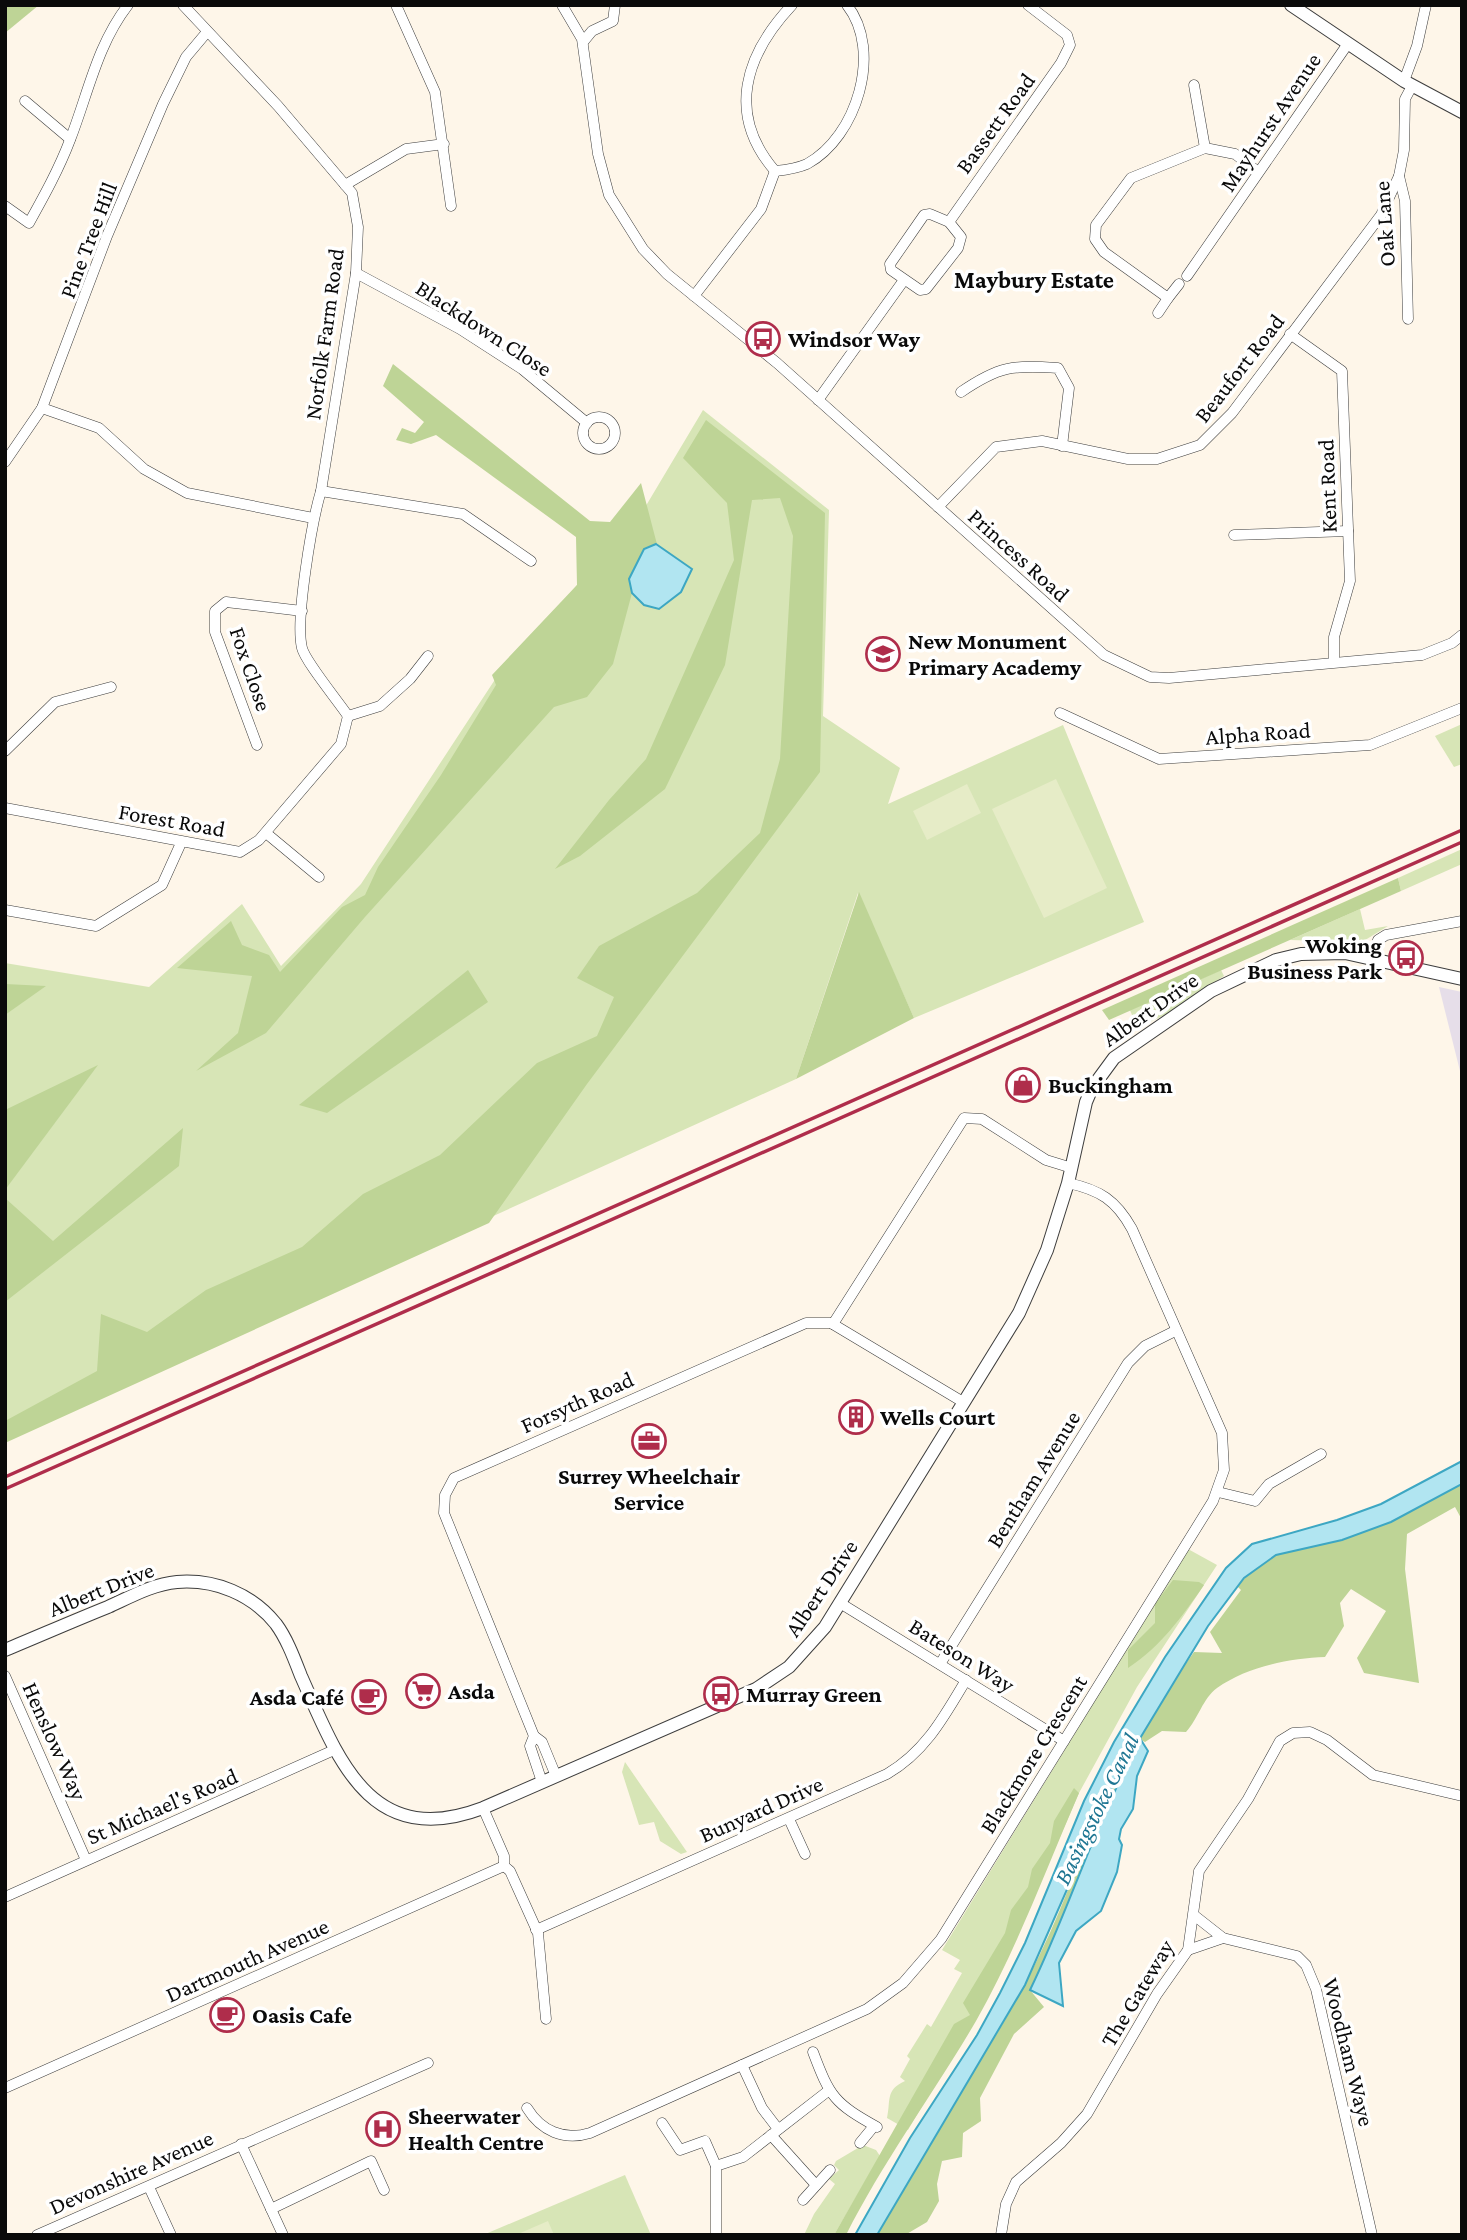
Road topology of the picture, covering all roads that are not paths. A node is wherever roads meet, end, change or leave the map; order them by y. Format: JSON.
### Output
{"nodes":[{"id":1,"x":128,"y":5,"type":"edge"},
{"id":2,"x":183,"y":5,"type":"edge"},
{"id":3,"x":396,"y":5,"type":"edge"},
{"id":4,"x":562,"y":5,"type":"edge"},
{"id":5,"x":615,"y":5,"type":"edge"},
{"id":6,"x":792,"y":5,"type":"edge"},
{"id":7,"x":847,"y":5,"type":"edge"},
{"id":8,"x":1028,"y":5,"type":"edge"},
{"id":9,"x":1291,"y":5,"type":"edge"},
{"id":10,"x":1426,"y":5,"type":"edge"},
{"id":11,"x":208,"y":32,"type":"junction"},
{"id":12,"x":583,"y":42,"type":"junction"},
{"id":13,"x":1347,"y":45,"type":"junction"},
{"id":14,"x":1408,"y":84,"type":"junction"},
{"id":15,"x":1194,"y":85,"type":"dead end"},
{"id":16,"x":25,"y":101,"type":"dead end"},
{"id":17,"x":1462,"y":112,"type":"edge"},
{"id":18,"x":70,"y":139,"type":"junction"},
{"id":19,"x":444,"y":144,"type":"junction"},
{"id":20,"x":1205,"y":148,"type":"junction"},
{"id":21,"x":1257,"y":171,"type":"junction"},
{"id":22,"x":775,"y":172,"type":"junction"},
{"id":23,"x":1399,"y":176,"type":"junction"},
{"id":24,"x":345,"y":185,"type":"junction"},
{"id":25,"x":5,"y":206,"type":"edge"},
{"id":26,"x":451,"y":206,"type":"dead end"},
{"id":27,"x":949,"y":222,"type":"junction"},
{"id":28,"x":356,"y":273,"type":"junction"},
{"id":29,"x":904,"y":280,"type":"junction"},
{"id":30,"x":694,"y":296,"type":"junction"},
{"id":31,"x":1168,"y":298,"type":"junction"},
{"id":32,"x":1158,"y":313,"type":"dead end"},
{"id":33,"x":1408,"y":319,"type":"dead end"},
{"id":34,"x":1290,"y":334,"type":"junction"},
{"id":35,"x":961,"y":392,"type":"dead end"},
{"id":36,"x":818,"y":400,"type":"junction"},
{"id":37,"x":42,"y":408,"type":"junction"},
{"id":38,"x":587,"y":422,"type":"dead end"},
{"id":39,"x":1062,"y":446,"type":"junction"},
{"id":40,"x":5,"y":462,"type":"edge"},
{"id":41,"x":321,"y":491,"type":"junction"},
{"id":42,"x":938,"y":506,"type":"junction"},
{"id":43,"x":313,"y":518,"type":"junction"},
{"id":44,"x":1348,"y":531,"type":"junction"},
{"id":45,"x":1234,"y":536,"type":"dead end"},
{"id":46,"x":531,"y":561,"type":"dead end"},
{"id":47,"x":302,"y":611,"type":"junction"},
{"id":48,"x":1462,"y":635,"type":"edge"},
{"id":49,"x":428,"y":656,"type":"dead end"},
{"id":50,"x":1334,"y":662,"type":"junction"},
{"id":51,"x":111,"y":687,"type":"dead end"},
{"id":52,"x":1462,"y":708,"type":"edge"},
{"id":53,"x":1060,"y":713,"type":"dead end"},
{"id":54,"x":348,"y":716,"type":"junction"},
{"id":55,"x":257,"y":745,"type":"dead end"},
{"id":56,"x":5,"y":751,"type":"edge"},
{"id":57,"x":5,"y":808,"type":"edge"},
{"id":58,"x":265,"y":833,"type":"junction"},
{"id":59,"x":181,"y":843,"type":"junction"},
{"id":60,"x":319,"y":877,"type":"dead end"},
{"id":61,"x":5,"y":910,"type":"edge"},
{"id":62,"x":1462,"y":921,"type":"edge"},
{"id":63,"x":1372,"y":958,"type":"junction"},
{"id":64,"x":1462,"y":979,"type":"edge"},
{"id":65,"x":1072,"y":1168,"type":"junction"},
{"id":66,"x":1068,"y":1182,"type":"junction"},
{"id":67,"x":833,"y":1324,"type":"junction"},
{"id":68,"x":1175,"y":1331,"type":"junction"},
{"id":69,"x":963,"y":1402,"type":"junction"},
{"id":70,"x":1321,"y":1454,"type":"dead end"},
{"id":71,"x":1218,"y":1492,"type":"junction"},
{"id":72,"x":840,"y":1603,"type":"junction"},
{"id":73,"x":5,"y":1650,"type":"edge"},
{"id":74,"x":940,"y":1664,"type":"junction"},
{"id":75,"x":5,"y":1676,"type":"edge"},
{"id":76,"x":966,"y":1681,"type":"junction"},
{"id":77,"x":534,"y":1736,"type":"junction"},
{"id":78,"x":1064,"y":1741,"type":"junction"},
{"id":79,"x":334,"y":1750,"type":"junction"},
{"id":80,"x":556,"y":1776,"type":"junction"},
{"id":81,"x":542,"y":1782,"type":"junction"},
{"id":82,"x":1462,"y":1796,"type":"edge"},
{"id":83,"x":483,"y":1808,"type":"junction"},
{"id":84,"x":789,"y":1819,"type":"junction"},
{"id":85,"x":805,"y":1854,"type":"dead end"},
{"id":86,"x":86,"y":1860,"type":"junction"},
{"id":87,"x":504,"y":1866,"type":"junction"},
{"id":88,"x":5,"y":1897,"type":"edge"},
{"id":89,"x":1195,"y":1916,"type":"junction"},
{"id":90,"x":537,"y":1931,"type":"junction"},
{"id":91,"x":1223,"y":1938,"type":"junction"},
{"id":92,"x":1188,"y":1950,"type":"junction"},
{"id":93,"x":546,"y":2019,"type":"dead end"},
{"id":94,"x":813,"y":2052,"type":"dead end"},
{"id":95,"x":428,"y":2063,"type":"dead end"},
{"id":96,"x":742,"y":2065,"type":"junction"},
{"id":97,"x":5,"y":2088,"type":"edge"},
{"id":98,"x":828,"y":2091,"type":"junction"},
{"id":99,"x":527,"y":2108,"type":"dead end"},
{"id":100,"x":662,"y":2123,"type":"dead end"},
{"id":101,"x":774,"y":2132,"type":"junction"},
{"id":102,"x":860,"y":2143,"type":"dead end"},
{"id":103,"x":241,"y":2144,"type":"junction"},
{"id":104,"x":716,"y":2166,"type":"junction"},
{"id":105,"x":830,"y":2171,"type":"dead end"},
{"id":106,"x":816,"y":2185,"type":"junction"},
{"id":107,"x":149,"y":2187,"type":"junction"},
{"id":108,"x":384,"y":2190,"type":"dead end"},
{"id":109,"x":803,"y":2200,"type":"dead end"},
{"id":110,"x":271,"y":2209,"type":"junction"},
{"id":111,"x":37,"y":2235,"type":"edge"},
{"id":112,"x":171,"y":2235,"type":"edge"},
{"id":113,"x":283,"y":2235,"type":"edge"},
{"id":114,"x":716,"y":2235,"type":"edge"},
{"id":115,"x":1001,"y":2235,"type":"edge"},
{"id":116,"x":1372,"y":2235,"type":"edge"}],
"edges":[{"from":1,"to":18,"type":"street"},
{"from":2,"to":11,"type":"street","name":"Norfolk Farm Road"},
{"from":3,"to":19,"type":"street"},
{"from":4,"to":12,"type":"street"},
{"from":5,"to":12,"type":"street"},
{"from":6,"to":22,"type":"street"},
{"from":7,"to":22,"type":"street"},
{"from":8,"to":27,"type":"street","name":"Bassett Road"},
{"from":9,"to":13,"type":"street"},
{"from":10,"to":14,"type":"street","name":"Oak Lane"},
{"from":11,"to":24,"type":"street","name":"Norfolk Farm Road"},
{"from":11,"to":37,"type":"street","name":"Pine Tree Hill"},
{"from":12,"to":30,"type":"street","name":"Princess Road"},
{"from":13,"to":14,"type":"street"},
{"from":13,"to":21,"type":"street","name":"Mayhurst Avenue"},
{"from":14,"to":17,"type":"street"},
{"from":14,"to":23,"type":"street","name":"Oak Lane"},
{"from":15,"to":20,"type":"street"},
{"from":16,"to":18,"type":"street"},
{"from":18,"to":25,"type":"street"},
{"from":19,"to":24,"type":"street"},
{"from":19,"to":26,"type":"street"},
{"from":20,"to":21,"type":"street"},
{"from":20,"to":31,"type":"street"},
{"from":21,"to":31,"type":"street","name":"Mayhurst Avenue"},
{"from":22,"to":30,"type":"street"},
{"from":23,"to":33,"type":"street","name":"Oak Lane"},
{"from":23,"to":34,"type":"street","name":"Beaufort Road"},
{"from":24,"to":28,"type":"street","name":"Norfolk Farm Road"},
{"from":27,"to":29,"type":"street"},
{"from":27,"to":29,"type":"street"},
{"from":28,"to":38,"type":"street","name":"Blackdown Close"},
{"from":28,"to":41,"type":"street","name":"Norfolk Farm Road"},
{"from":29,"to":36,"type":"street"},
{"from":30,"to":36,"type":"street","name":"Princess Road"},
{"from":31,"to":32,"type":"street","name":"Mayhurst Avenue"},
{"from":34,"to":39,"type":"street","name":"Beaufort Road"},
{"from":34,"to":44,"type":"street","name":"Kent Road"},
{"from":35,"to":39,"type":"street"},
{"from":36,"to":42,"type":"street","name":"Princess Road"},
{"from":37,"to":40,"type":"street","name":"Pine Tree Hill"},
{"from":37,"to":43,"type":"street"},
{"from":39,"to":42,"type":"street","name":"Beaufort Road"},
{"from":41,"to":43,"type":"street","name":"Norfolk Farm Road"},
{"from":41,"to":46,"type":"street"},
{"from":42,"to":50,"type":"street","name":"Princess Road"},
{"from":43,"to":47,"type":"street","name":"Norfolk Farm Road"},
{"from":44,"to":45,"type":"street"},
{"from":44,"to":50,"type":"street","name":"Kent Road"},
{"from":47,"to":54,"type":"street","name":"Norfolk Farm Road"},
{"from":47,"to":55,"type":"street","name":"Fox Close"},
{"from":48,"to":50,"type":"street","name":"Princess Road"},
{"from":49,"to":54,"type":"street"},
{"from":51,"to":56,"type":"street"},
{"from":52,"to":53,"type":"street","name":"Alpha Road"},
{"from":54,"to":58,"type":"street","name":"Forest Road"},
{"from":57,"to":59,"type":"street","name":"Forest Road"},
{"from":58,"to":59,"type":"street","name":"Forest Road"},
{"from":58,"to":60,"type":"street"},
{"from":59,"to":61,"type":"street"},
{"from":62,"to":63,"type":"street"},
{"from":63,"to":64,"type":"street","name":"Albert Drive"},
{"from":63,"to":65,"type":"street","name":"Albert Drive"},
{"from":65,"to":66,"type":"street","name":"Albert Drive"},
{"from":65,"to":67,"type":"street"},
{"from":66,"to":68,"type":"street","name":"Blackmore Crescent"},
{"from":66,"to":69,"type":"street","name":"Albert Drive"},
{"from":67,"to":69,"type":"street"},
{"from":67,"to":77,"type":"street","name":"Forsyth Road"},
{"from":68,"to":71,"type":"street","name":"Blackmore Crescent"},
{"from":68,"to":74,"type":"street","name":"Bentham Avenue"},
{"from":69,"to":72,"type":"street","name":"Albert Drive"},
{"from":70,"to":71,"type":"street"},
{"from":71,"to":78,"type":"street","name":"Blackmore Crescent"},
{"from":72,"to":74,"type":"street","name":"Bateson Way"},
{"from":72,"to":80,"type":"street","name":"Albert Drive"},
{"from":73,"to":79,"type":"street","name":"Albert Drive"},
{"from":74,"to":76,"type":"street","name":"Bateson Way"},
{"from":75,"to":86,"type":"street","name":"Henslow Way"},
{"from":76,"to":78,"type":"street","name":"Bateson Way"},
{"from":76,"to":84,"type":"street","name":"Bunyard Drive"},
{"from":77,"to":80,"type":"street","name":"Forsyth Road"},
{"from":77,"to":81,"type":"street","name":"Forsyth Road"},
{"from":78,"to":96,"type":"street","name":"Blackmore Crescent"},
{"from":79,"to":83,"type":"street","name":"Albert Drive"},
{"from":79,"to":86,"type":"street","name":"St Michael's Road"},
{"from":80,"to":81,"type":"street","name":"Albert Drive"},
{"from":81,"to":83,"type":"street","name":"Albert Drive"},
{"from":82,"to":89,"type":"street","name":"The Gateway"},
{"from":83,"to":87,"type":"street"},
{"from":84,"to":85,"type":"street"},
{"from":84,"to":90,"type":"street","name":"Bunyard Drive"},
{"from":86,"to":88,"type":"street","name":"St Michael's Road"},
{"from":87,"to":90,"type":"street"},
{"from":87,"to":97,"type":"street","name":"Dartmouth Avenue"},
{"from":89,"to":91,"type":"street"},
{"from":89,"to":92,"type":"street","name":"The Gateway"},
{"from":90,"to":93,"type":"street"},
{"from":91,"to":92,"type":"street"},
{"from":91,"to":116,"type":"street","name":"Woodham Waye"},
{"from":92,"to":115,"type":"street","name":"The Gateway"},
{"from":94,"to":98,"type":"street"},
{"from":95,"to":103,"type":"street","name":"Devonshire Avenue"},
{"from":96,"to":99,"type":"street","name":"Blackmore Crescent"},
{"from":96,"to":101,"type":"street"},
{"from":98,"to":101,"type":"street"},
{"from":98,"to":102,"type":"street"},
{"from":100,"to":104,"type":"street"},
{"from":101,"to":104,"type":"street"},
{"from":101,"to":106,"type":"street"},
{"from":103,"to":107,"type":"street","name":"Devonshire Avenue"},
{"from":103,"to":110,"type":"street","name":"Devonshire Avenue"},
{"from":104,"to":114,"type":"street"},
{"from":105,"to":106,"type":"street"},
{"from":106,"to":109,"type":"street"},
{"from":107,"to":111,"type":"street","name":"Devonshire Avenue"},
{"from":107,"to":112,"type":"street"},
{"from":108,"to":110,"type":"street"},
{"from":110,"to":113,"type":"street","name":"Devonshire Avenue"}]}
